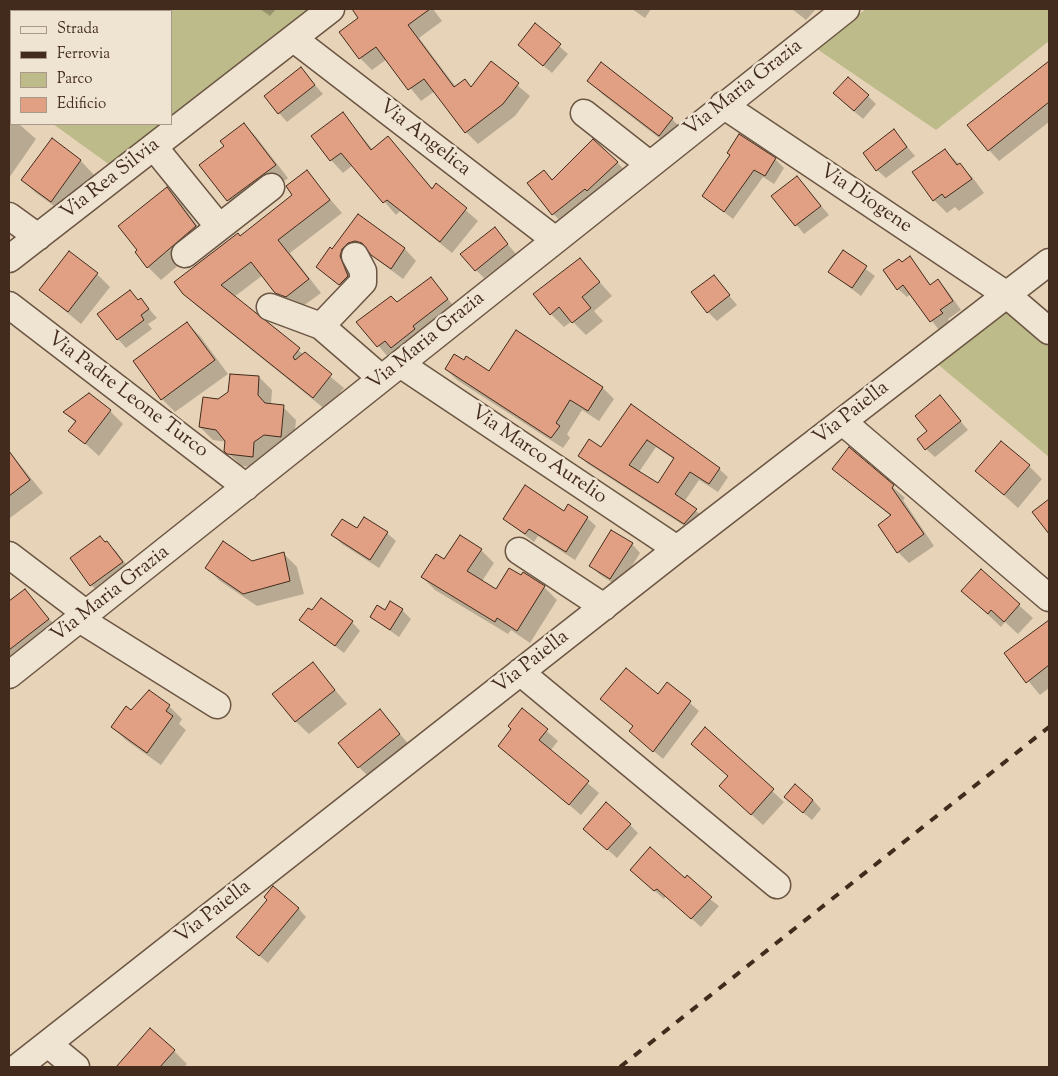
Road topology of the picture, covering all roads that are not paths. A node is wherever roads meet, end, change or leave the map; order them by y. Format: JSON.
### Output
{"nodes":[{"id":1,"x":331,"y":9,"type":"edge"},
{"id":2,"x":846,"y":9,"type":"edge"},
{"id":3,"x":294,"y":39,"type":"junction"},
{"id":4,"x":723,"y":105,"type":"junction"},
{"id":5,"x":584,"y":113,"type":"dead end"},
{"id":6,"x":154,"y":147,"type":"junction"},
{"id":7,"x":649,"y":164,"type":"junction"},
{"id":8,"x":272,"y":187,"type":"dead end"},
{"id":9,"x":9,"y":216,"type":"edge"},
{"id":10,"x":219,"y":228,"type":"junction"},
{"id":11,"x":38,"y":237,"type":"junction"},
{"id":12,"x":554,"y":240,"type":"junction"},
{"id":13,"x":185,"y":254,"type":"dead end"},
{"id":14,"x":355,"y":256,"type":"dead end"},
{"id":15,"x":9,"y":259,"type":"edge"},
{"id":16,"x":1049,"y":262,"type":"edge"},
{"id":17,"x":1007,"y":295,"type":"junction"},
{"id":18,"x":9,"y":305,"type":"edge"},
{"id":19,"x":270,"y":307,"type":"dead end"},
{"id":20,"x":321,"y":326,"type":"junction"},
{"id":21,"x":1049,"y":331,"type":"edge"},
{"id":22,"x":391,"y":371,"type":"junction"},
{"id":23,"x":843,"y":422,"type":"junction"},
{"id":24,"x":246,"y":487,"type":"junction"},
{"id":25,"x":677,"y":549,"type":"junction"},
{"id":26,"x":519,"y":550,"type":"dead end"},
{"id":27,"x":9,"y":555,"type":"edge"},
{"id":28,"x":1049,"y":598,"type":"edge"},
{"id":29,"x":604,"y":607,"type":"junction"},
{"id":30,"x":84,"y":617,"type":"junction"},
{"id":31,"x":520,"y":672,"type":"junction"},
{"id":32,"x":9,"y":676,"type":"edge"},
{"id":33,"x":218,"y":705,"type":"dead end"},
{"id":34,"x":777,"y":884,"type":"dead end"},
{"id":35,"x":48,"y":1044,"type":"junction"},
{"id":36,"x":18,"y":1067,"type":"edge"},
{"id":37,"x":76,"y":1067,"type":"edge"}],
"edges":[{"from":1,"to":3,"type":"street","name":"Via Rea Silvia"},
{"from":2,"to":4,"type":"street","name":"Via Maria Grazia"},
{"from":3,"to":6,"type":"street","name":"Via Rea Silvia"},
{"from":3,"to":12,"type":"street","name":"Via Angelica"},
{"from":4,"to":7,"type":"street","name":"Via Maria Grazia"},
{"from":4,"to":17,"type":"street","name":"Via Diogene"},
{"from":5,"to":7,"type":"street"},
{"from":6,"to":10,"type":"street"},
{"from":6,"to":11,"type":"street","name":"Via Rea Silvia"},
{"from":7,"to":12,"type":"street","name":"Via Maria Grazia"},
{"from":8,"to":10,"type":"street"},
{"from":9,"to":11,"type":"street"},
{"from":10,"to":13,"type":"street"},
{"from":11,"to":15,"type":"street","name":"Via Rea Silvia"},
{"from":12,"to":22,"type":"street","name":"Via Maria Grazia"},
{"from":14,"to":20,"type":"street"},
{"from":16,"to":17,"type":"street","name":"Via Paiella"},
{"from":17,"to":21,"type":"street","name":"Via Diogene"},
{"from":17,"to":23,"type":"street","name":"Via Paiella"},
{"from":18,"to":24,"type":"street","name":"Via Padre Leone Turco"},
{"from":19,"to":20,"type":"street"},
{"from":20,"to":22,"type":"street","name":"Via Marco Aurelio"},
{"from":22,"to":24,"type":"street","name":"Via Maria Grazia"},
{"from":22,"to":25,"type":"street","name":"Via Marco Aurelio"},
{"from":23,"to":25,"type":"street","name":"Via Paiella"},
{"from":23,"to":28,"type":"street"},
{"from":24,"to":30,"type":"street","name":"Via Maria Grazia"},
{"from":25,"to":29,"type":"street","name":"Via Paiella"},
{"from":26,"to":29,"type":"street"},
{"from":27,"to":30,"type":"street"},
{"from":29,"to":31,"type":"street","name":"Via Paiella"},
{"from":30,"to":32,"type":"street","name":"Via Maria Grazia"},
{"from":30,"to":33,"type":"street"},
{"from":31,"to":34,"type":"street"},
{"from":31,"to":35,"type":"street","name":"Via Paiella"},
{"from":35,"to":36,"type":"street","name":"Via Paiella"},
{"from":35,"to":37,"type":"street"}]}
